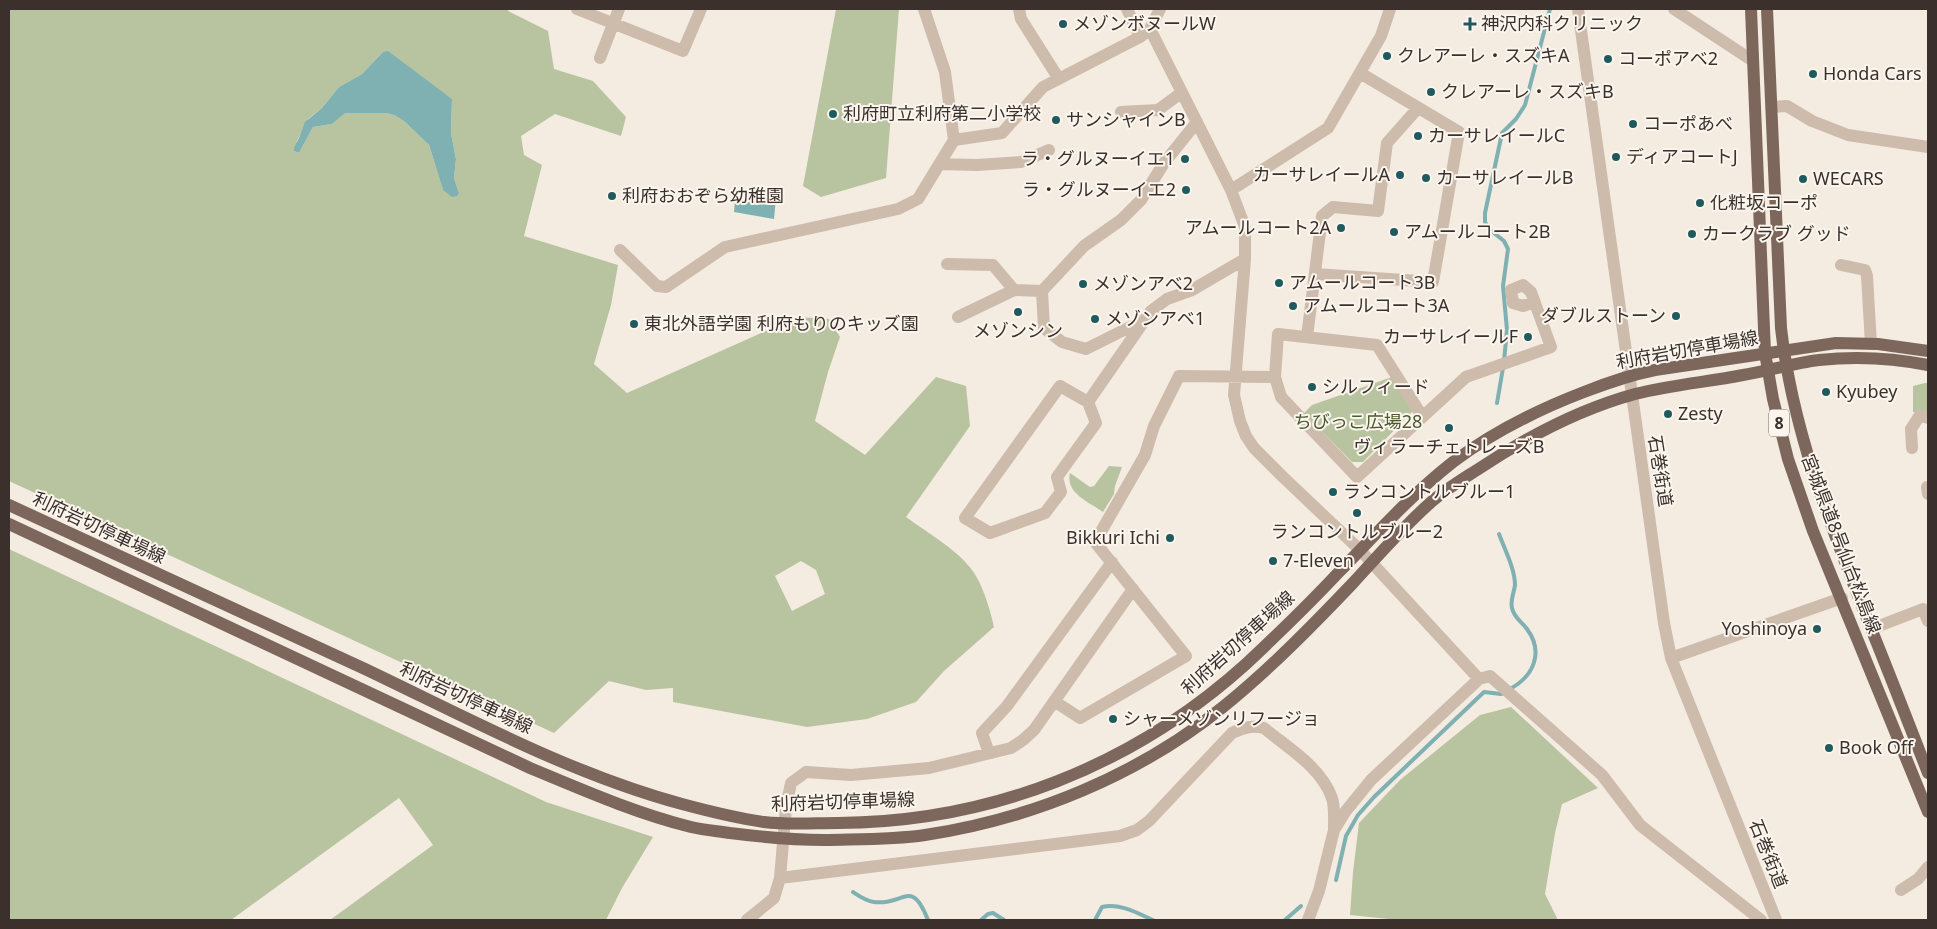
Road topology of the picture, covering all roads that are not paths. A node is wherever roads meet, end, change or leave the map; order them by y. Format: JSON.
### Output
{"nodes":[{"id":1,"x":577,"y":9,"type":"edge"},
{"id":2,"x":618,"y":9,"type":"edge"},
{"id":3,"x":701,"y":9,"type":"edge"},
{"id":4,"x":924,"y":9,"type":"edge"},
{"id":5,"x":1018,"y":9,"type":"edge"},
{"id":6,"x":1127,"y":9,"type":"edge"},
{"id":7,"x":1160,"y":9,"type":"edge"},
{"id":8,"x":1390,"y":9,"type":"edge"},
{"id":9,"x":1578,"y":9,"type":"edge"},
{"id":10,"x":1674,"y":9,"type":"edge"},
{"id":11,"x":1751,"y":9,"type":"edge"},
{"id":12,"x":1767,"y":9,"type":"edge"},
{"id":13,"x":612,"y":23,"type":"junction"},
{"id":14,"x":1150,"y":29,"type":"junction"},
{"id":15,"x":1140,"y":37,"type":"junction"},
{"id":16,"x":600,"y":58,"type":"dead end"},
{"id":17,"x":1753,"y":61,"type":"junction"},
{"id":18,"x":1360,"y":72,"type":"junction"},
{"id":19,"x":1059,"y":79,"type":"junction"},
{"id":20,"x":1181,"y":93,"type":"junction"},
{"id":21,"x":1772,"y":107,"type":"junction"},
{"id":22,"x":1418,"y":108,"type":"junction"},
{"id":23,"x":1121,"y":112,"type":"dead end"},
{"id":24,"x":1196,"y":122,"type":"junction"},
{"id":25,"x":954,"y":140,"type":"junction"},
{"id":26,"x":1928,"y":147,"type":"edge"},
{"id":27,"x":1049,"y":150,"type":"dead end"},
{"id":28,"x":939,"y":164,"type":"junction"},
{"id":29,"x":1232,"y":190,"type":"junction"},
{"id":30,"x":620,"y":250,"type":"dead end"},
{"id":31,"x":1245,"y":259,"type":"junction"},
{"id":32,"x":947,"y":264,"type":"dead end"},
{"id":33,"x":1841,"y":265,"type":"dead end"},
{"id":34,"x":1315,"y":274,"type":"junction"},
{"id":35,"x":1014,"y":290,"type":"junction"},
{"id":36,"x":1042,"y":291,"type":"junction"},
{"id":37,"x":1534,"y":302,"type":"dead end"},
{"id":38,"x":958,"y":316,"type":"dead end"},
{"id":39,"x":1144,"y":320,"type":"junction"},
{"id":40,"x":1307,"y":337,"type":"junction"},
{"id":41,"x":1871,"y":344,"type":"junction"},
{"id":42,"x":1783,"y":350,"type":"junction"},
{"id":43,"x":1928,"y":351,"type":"edge"},
{"id":44,"x":1765,"y":353,"type":"junction"},
{"id":45,"x":1928,"y":365,"type":"edge"},
{"id":46,"x":1786,"y":367,"type":"junction"},
{"id":47,"x":1768,"y":370,"type":"junction"},
{"id":48,"x":1628,"y":375,"type":"junction"},
{"id":49,"x":1235,"y":377,"type":"junction"},
{"id":50,"x":1276,"y":377,"type":"junction"},
{"id":51,"x":1631,"y":395,"type":"junction"},
{"id":52,"x":1088,"y":402,"type":"junction"},
{"id":53,"x":1422,"y":416,"type":"junction"},
{"id":54,"x":1928,"y":418,"type":"edge"},
{"id":55,"x":1912,"y":448,"type":"dead end"},
{"id":56,"x":9,"y":505,"type":"edge"},
{"id":57,"x":9,"y":524,"type":"edge"},
{"id":58,"x":1360,"y":550,"type":"junction"},
{"id":59,"x":1112,"y":562,"type":"junction"},
{"id":60,"x":1371,"y":563,"type":"junction"},
{"id":61,"x":1133,"y":589,"type":"junction"},
{"id":62,"x":1842,"y":598,"type":"junction"},
{"id":63,"x":1928,"y":621,"type":"edge"},
{"id":64,"x":1872,"y":628,"type":"junction"},
{"id":65,"x":1671,"y":658,"type":"junction"},
{"id":66,"x":1479,"y":679,"type":"junction"},
{"id":67,"x":1054,"y":701,"type":"junction"},
{"id":68,"x":989,"y":753,"type":"junction"},
{"id":69,"x":1928,"y":773,"type":"edge"},
{"id":70,"x":1928,"y":812,"type":"edge"},
{"id":71,"x":785,"y":823,"type":"junction"},
{"id":72,"x":1334,"y":830,"type":"junction"},
{"id":73,"x":784,"y":839,"type":"junction"},
{"id":74,"x":1928,"y":867,"type":"edge"},
{"id":75,"x":780,"y":878,"type":"junction"},
{"id":76,"x":1901,"y":890,"type":"dead end"},
{"id":77,"x":747,"y":920,"type":"edge"},
{"id":78,"x":1308,"y":920,"type":"edge"},
{"id":79,"x":1761,"y":920,"type":"edge"},
{"id":80,"x":1776,"y":920,"type":"edge"}],
"edges":[{"from":1,"to":13,"type":"street"},
{"from":2,"to":13,"type":"street"},
{"from":3,"to":13,"type":"street"},
{"from":4,"to":25,"type":"street"},
{"from":5,"to":19,"type":"street"},
{"from":6,"to":15,"type":"street"},
{"from":7,"to":14,"type":"street"},
{"from":8,"to":18,"type":"street"},
{"from":9,"to":48,"type":"street","name":"石巻街道"},
{"from":10,"to":17,"type":"street"},
{"from":11,"to":17,"type":"main road","name":"宮城県道8号仙台松島線","number":"8"},
{"from":12,"to":21,"type":"main road","name":"宮城県道8号仙台松島線","number":"8"},
{"from":13,"to":16,"type":"street"},
{"from":14,"to":15,"type":"street"},
{"from":14,"to":20,"type":"street"},
{"from":15,"to":19,"type":"street"},
{"from":17,"to":44,"type":"main road","name":"宮城県道8号仙台松島線","number":"8"},
{"from":18,"to":22,"type":"street"},
{"from":18,"to":29,"type":"street"},
{"from":19,"to":25,"type":"street"},
{"from":20,"to":23,"type":"street"},
{"from":20,"to":24,"type":"street"},
{"from":21,"to":26,"type":"street"},
{"from":21,"to":42,"type":"main road","name":"宮城県道8号仙台松島線","number":"8"},
{"from":22,"to":34,"type":"street"},
{"from":22,"to":34,"type":"street"},
{"from":24,"to":29,"type":"street"},
{"from":24,"to":36,"type":"street"},
{"from":25,"to":28,"type":"street"},
{"from":27,"to":28,"type":"street"},
{"from":28,"to":30,"type":"street"},
{"from":29,"to":31,"type":"street"},
{"from":31,"to":39,"type":"street"},
{"from":31,"to":49,"type":"street"},
{"from":32,"to":35,"type":"street"},
{"from":33,"to":41,"type":"street"},
{"from":34,"to":40,"type":"street"},
{"from":35,"to":36,"type":"street"},
{"from":35,"to":38,"type":"street"},
{"from":36,"to":39,"type":"street"},
{"from":37,"to":53,"type":"street"},
{"from":39,"to":52,"type":"street"},
{"from":40,"to":50,"type":"street"},
{"from":40,"to":53,"type":"street"},
{"from":41,"to":42,"type":"main road","name":"利府岩切停車場線"},
{"from":41,"to":43,"type":"main road","name":"利府岩切停車場線"},
{"from":42,"to":44,"type":"main road","name":"利府岩切停車場線"},
{"from":42,"to":46,"type":"main road","name":"宮城県道8号仙台松島線","number":"8"},
{"from":44,"to":47,"type":"main road","name":"宮城県道8号仙台松島線","number":"8"},
{"from":44,"to":48,"type":"main road","name":"利府岩切停車場線"},
{"from":45,"to":46,"type":"main road","name":"利府岩切停車場線"},
{"from":46,"to":47,"type":"main road","name":"利府岩切停車場線"},
{"from":46,"to":64,"type":"main road","name":"宮城県道8号仙台松島線","number":"8"},
{"from":47,"to":51,"type":"main road","name":"利府岩切停車場線"},
{"from":47,"to":62,"type":"main road","name":"宮城県道8号仙台松島線","number":"8"},
{"from":48,"to":51,"type":"street","name":"石巻街道"},
{"from":48,"to":58,"type":"main road","name":"利府岩切停車場線"},
{"from":49,"to":50,"type":"street"},
{"from":49,"to":58,"type":"street"},
{"from":49,"to":59,"type":"street"},
{"from":50,"to":53,"type":"street"},
{"from":51,"to":60,"type":"main road","name":"利府岩切停車場線"},
{"from":51,"to":65,"type":"street","name":"石巻街道"},
{"from":52,"to":52,"type":"street"},
{"from":54,"to":55,"type":"street"},
{"from":56,"to":71,"type":"main road","name":"利府岩切停車場線"},
{"from":57,"to":73,"type":"main road","name":"利府岩切停車場線"},
{"from":58,"to":60,"type":"street"},
{"from":58,"to":71,"type":"main road","name":"利府岩切停車場線"},
{"from":59,"to":61,"type":"street"},
{"from":59,"to":68,"type":"street"},
{"from":60,"to":66,"type":"street"},
{"from":60,"to":73,"type":"main road","name":"利府岩切停車場線"},
{"from":61,"to":67,"type":"street"},
{"from":61,"to":67,"type":"street"},
{"from":62,"to":65,"type":"street"},
{"from":62,"to":70,"type":"main road","name":"宮城県道8号仙台松島線","number":"8"},
{"from":63,"to":64,"type":"street"},
{"from":64,"to":69,"type":"main road","name":"宮城県道8号仙台松島線","number":"8"},
{"from":65,"to":80,"type":"street","name":"石巻街道"},
{"from":66,"to":72,"type":"street"},
{"from":66,"to":79,"type":"street"},
{"from":67,"to":68,"type":"street"},
{"from":68,"to":71,"type":"street"},
{"from":71,"to":73,"type":"street"},
{"from":72,"to":75,"type":"street"},
{"from":72,"to":78,"type":"street"},
{"from":73,"to":75,"type":"street"},
{"from":74,"to":76,"type":"street"},
{"from":75,"to":77,"type":"street"}]}
